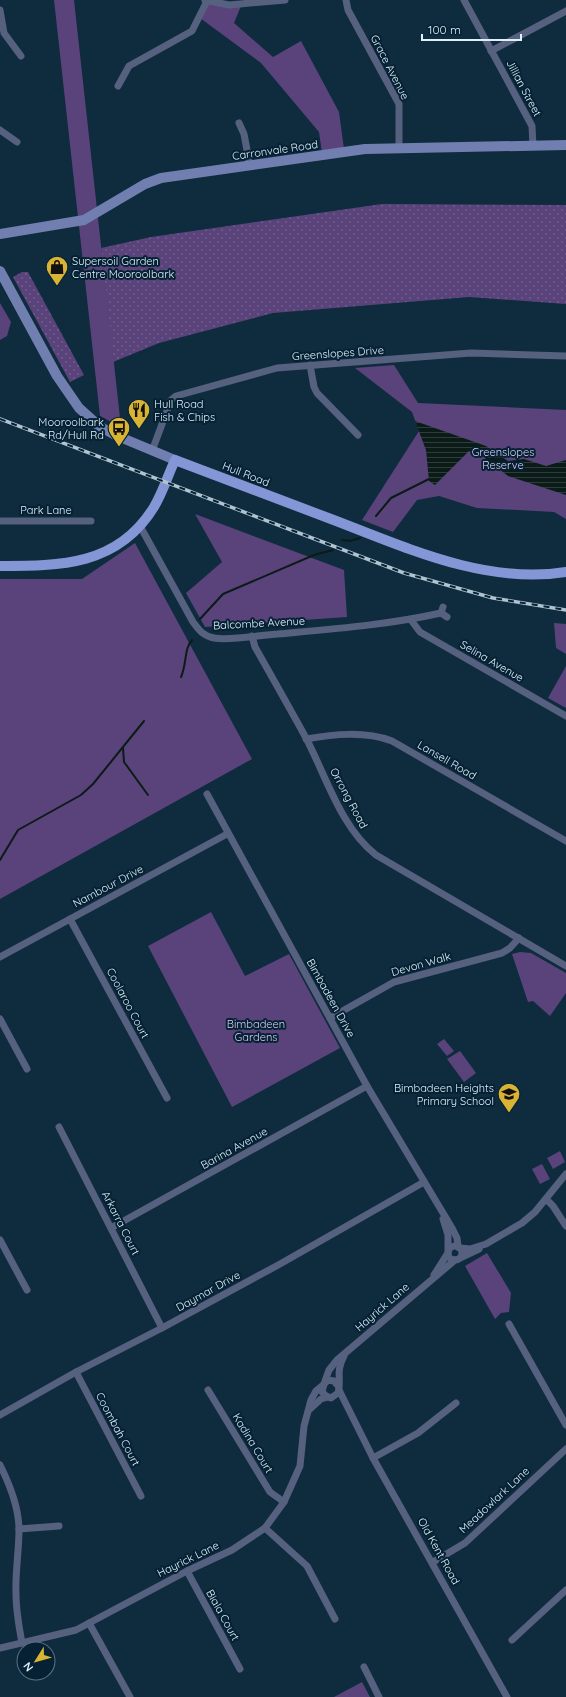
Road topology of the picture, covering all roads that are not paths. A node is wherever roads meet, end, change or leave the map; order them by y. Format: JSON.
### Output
{"nodes":[{"id":1,"x":206,"y":0,"type":"edge"},
{"id":2,"x":285,"y":0,"type":"edge"},
{"id":3,"x":346,"y":0,"type":"edge"},
{"id":4,"x":464,"y":0,"type":"edge"},
{"id":5,"x":0,"y":10,"type":"edge"},
{"id":6,"x":566,"y":11,"type":"edge"},
{"id":7,"x":491,"y":50,"type":"junction"},
{"id":8,"x":21,"y":56,"type":"dead end"},
{"id":9,"x":118,"y":86,"type":"dead end"},
{"id":10,"x":239,"y":123,"type":"dead end"},
{"id":11,"x":0,"y":130,"type":"edge"},
{"id":12,"x":16,"y":142,"type":"dead end"},
{"id":13,"x":566,"y":145,"type":"edge"},
{"id":14,"x":533,"y":146,"type":"junction"},
{"id":15,"x":400,"y":148,"type":"junction"},
{"id":16,"x":250,"y":166,"type":"junction"},
{"id":17,"x":0,"y":234,"type":"edge"},
{"id":18,"x":0,"y":271,"type":"edge"},
{"id":19,"x":566,"y":356,"type":"edge"},
{"id":20,"x":310,"y":365,"type":"junction"},
{"id":21,"x":358,"y":434,"type":"dead end"},
{"id":22,"x":152,"y":451,"type":"junction"},
{"id":23,"x":175,"y":460,"type":"junction"},
{"id":24,"x":0,"y":521,"type":"edge"},
{"id":25,"x":91,"y":521,"type":"dead end"},
{"id":26,"x":140,"y":526,"type":"junction"},
{"id":27,"x":0,"y":566,"type":"edge"},
{"id":28,"x":566,"y":572,"type":"edge"},
{"id":29,"x":444,"y":612,"type":"dead end"},
{"id":30,"x":411,"y":620,"type":"junction"},
{"id":31,"x":252,"y":636,"type":"junction"},
{"id":32,"x":566,"y":716,"type":"edge"},
{"id":33,"x":306,"y":739,"type":"junction"},
{"id":34,"x":207,"y":794,"type":"dead end"},
{"id":35,"x":227,"y":834,"type":"junction"},
{"id":36,"x":566,"y":841,"type":"edge"},
{"id":37,"x":70,"y":919,"type":"junction"},
{"id":38,"x":519,"y":938,"type":"junction"},
{"id":39,"x":0,"y":957,"type":"edge"},
{"id":40,"x":566,"y":966,"type":"edge"},
{"id":41,"x":330,"y":1018,"type":"junction"},
{"id":42,"x":0,"y":1019,"type":"edge"},
{"id":43,"x":27,"y":1069,"type":"dead end"},
{"id":44,"x":367,"y":1086,"type":"junction"},
{"id":45,"x":167,"y":1098,"type":"dead end"},
{"id":46,"x":59,"y":1127,"type":"dead end"},
{"id":47,"x":566,"y":1174,"type":"edge"},
{"id":48,"x":424,"y":1182,"type":"junction"},
{"id":49,"x":546,"y":1199,"type":"junction"},
{"id":50,"x":440,"y":1210,"type":"junction"},
{"id":51,"x":566,"y":1226,"type":"edge"},
{"id":52,"x":111,"y":1228,"type":"junction"},
{"id":53,"x":0,"y":1240,"type":"edge"},
{"id":54,"x":486,"y":1244,"type":"junction"},
{"id":55,"x":459,"y":1248,"type":"junction"},
{"id":56,"x":448,"y":1252,"type":"junction"},
{"id":57,"x":457,"y":1259,"type":"junction"},
{"id":58,"x":432,"y":1279,"type":"junction"},
{"id":59,"x":27,"y":1290,"type":"dead end"},
{"id":60,"x":509,"y":1324,"type":"dead end"},
{"id":61,"x":162,"y":1328,"type":"junction"},
{"id":62,"x":347,"y":1353,"type":"junction"},
{"id":63,"x":76,"y":1372,"type":"junction"},
{"id":64,"x":323,"y":1385,"type":"junction"},
{"id":65,"x":339,"y":1389,"type":"junction"},
{"id":66,"x":208,"y":1390,"type":"dead end"},
{"id":67,"x":330,"y":1398,"type":"junction"},
{"id":68,"x":456,"y":1403,"type":"dead end"},
{"id":69,"x":308,"y":1412,"type":"junction"},
{"id":70,"x":0,"y":1415,"type":"edge"},
{"id":71,"x":352,"y":1417,"type":"junction"},
{"id":72,"x":566,"y":1425,"type":"edge"},
{"id":73,"x":566,"y":1449,"type":"edge"},
{"id":74,"x":373,"y":1458,"type":"junction"},
{"id":75,"x":0,"y":1466,"type":"edge"},
{"id":76,"x":141,"y":1496,"type":"dead end"},
{"id":77,"x":284,"y":1502,"type":"junction"},
{"id":78,"x":59,"y":1526,"type":"dead end"},
{"id":79,"x":265,"y":1528,"type":"junction"},
{"id":80,"x":19,"y":1529,"type":"junction"},
{"id":81,"x":433,"y":1562,"type":"junction"},
{"id":82,"x":187,"y":1571,"type":"junction"},
{"id":83,"x":566,"y":1590,"type":"edge"},
{"id":84,"x":335,"y":1619,"type":"dead end"},
{"id":85,"x":89,"y":1623,"type":"junction"},
{"id":86,"x":512,"y":1640,"type":"dead end"},
{"id":87,"x":22,"y":1641,"type":"edge"},
{"id":88,"x":31,"y":1641,"type":"edge"},
{"id":89,"x":16,"y":1644,"type":"edge"},
{"id":90,"x":0,"y":1648,"type":"edge"},
{"id":91,"x":364,"y":1667,"type":"dead end"},
{"id":92,"x":240,"y":1669,"type":"dead end"},
{"id":93,"x":130,"y":1697,"type":"edge"},
{"id":94,"x":379,"y":1697,"type":"edge"},
{"id":95,"x":507,"y":1697,"type":"edge"}],
"edges":[{"from":1,"to":2,"type":"street"},
{"from":1,"to":9,"type":"street"},
{"from":3,"to":15,"type":"street","name":"Grace Avenue"},
{"from":4,"to":7,"type":"street","name":"Jillian Street"},
{"from":5,"to":8,"type":"street"},
{"from":6,"to":7,"type":"street"},
{"from":7,"to":14,"type":"street","name":"Jillian Street"},
{"from":10,"to":16,"type":"street"},
{"from":11,"to":12,"type":"street"},
{"from":13,"to":14,"type":"street","name":"Carronvale Road"},
{"from":14,"to":15,"type":"street","name":"Carronvale Road"},
{"from":15,"to":16,"type":"street","name":"Carronvale Road"},
{"from":16,"to":17,"type":"street","name":"Carronvale Road"},
{"from":18,"to":22,"type":"street","name":"Hull Road"},
{"from":19,"to":20,"type":"street","name":"Greenslopes Drive"},
{"from":20,"to":21,"type":"street"},
{"from":20,"to":22,"type":"street","name":"Greenslopes Drive"},
{"from":22,"to":23,"type":"street","name":"Hull Road"},
{"from":23,"to":26,"type":"main road"},
{"from":23,"to":28,"type":"main road","name":"Hull Road"},
{"from":24,"to":25,"type":"street","name":"Park Lane"},
{"from":26,"to":27,"type":"main road"},
{"from":26,"to":31,"type":"street","name":"Balcombe Avenue"},
{"from":29,"to":30,"type":"street","name":"Balcombe Avenue"},
{"from":30,"to":31,"type":"street","name":"Balcombe Avenue"},
{"from":30,"to":32,"type":"street","name":"Selina Avenue"},
{"from":31,"to":33,"type":"street","name":"Orrong Road"},
{"from":33,"to":36,"type":"street","name":"Lansell Road"},
{"from":33,"to":38,"type":"street","name":"Orrong Road"},
{"from":34,"to":35,"type":"street","name":"Bimbadeen Drive"},
{"from":35,"to":37,"type":"street","name":"Nambour Drive"},
{"from":35,"to":41,"type":"street","name":"Bimbadeen Drive"},
{"from":37,"to":39,"type":"street","name":"Nambour Drive"},
{"from":37,"to":45,"type":"street","name":"Coolaroo Court"},
{"from":38,"to":40,"type":"street","name":"Orrong Road"},
{"from":38,"to":41,"type":"street","name":"Devon Walk"},
{"from":41,"to":44,"type":"street","name":"Bimbadeen Drive"},
{"from":42,"to":43,"type":"street"},
{"from":44,"to":48,"type":"street","name":"Bimbadeen Drive"},
{"from":44,"to":52,"type":"street","name":"Barina Avenue"},
{"from":46,"to":52,"type":"street","name":"Arkarra Court"},
{"from":47,"to":49,"type":"street","name":"Hayrick Lane"},
{"from":48,"to":50,"type":"street","name":"Bimbadeen Drive"},
{"from":48,"to":61,"type":"street","name":"Daymar Drive"},
{"from":49,"to":51,"type":"street"},
{"from":49,"to":54,"type":"street","name":"Hayrick Lane"},
{"from":50,"to":55,"type":"street","name":"Bimbadeen Drive"},
{"from":50,"to":56,"type":"street","name":"Bimbadeen Drive"},
{"from":52,"to":61,"type":"street","name":"Arkarra Court"},
{"from":53,"to":59,"type":"street"},
{"from":54,"to":55,"type":"street","name":"Hayrick Lane"},
{"from":54,"to":57,"type":"street","name":"Hayrick Lane"},
{"from":55,"to":56,"type":"street"},
{"from":55,"to":57,"type":"street"},
{"from":56,"to":57,"type":"street"},
{"from":56,"to":58,"type":"street","name":"Hayrick Lane"},
{"from":57,"to":58,"type":"street","name":"Hayrick Lane"},
{"from":58,"to":62,"type":"street","name":"Hayrick Lane"},
{"from":60,"to":72,"type":"street"},
{"from":61,"to":63,"type":"street","name":"Daymar Drive"},
{"from":62,"to":64,"type":"street","name":"Hayrick Lane"},
{"from":62,"to":65,"type":"street","name":"Hayrick Lane"},
{"from":63,"to":70,"type":"street","name":"Daymar Drive"},
{"from":63,"to":76,"type":"street","name":"Coombah Court"},
{"from":64,"to":65,"type":"street"},
{"from":64,"to":67,"type":"street"},
{"from":64,"to":69,"type":"street","name":"Hayrick Lane"},
{"from":65,"to":67,"type":"street"},
{"from":65,"to":71,"type":"street","name":"Old Kent Road"},
{"from":66,"to":77,"type":"street","name":"Kadina Court"},
{"from":67,"to":69,"type":"street"},
{"from":67,"to":71,"type":"street","name":"Old Kent Road"},
{"from":68,"to":74,"type":"street"},
{"from":69,"to":77,"type":"street","name":"Hayrick Lane"},
{"from":71,"to":74,"type":"street","name":"Old Kent Road"},
{"from":73,"to":81,"type":"street","name":"Meadowlark Lane"},
{"from":74,"to":81,"type":"street","name":"Old Kent Road"},
{"from":75,"to":80,"type":"street"},
{"from":77,"to":79,"type":"street","name":"Hayrick Lane"},
{"from":78,"to":80,"type":"street"},
{"from":79,"to":82,"type":"street","name":"Hayrick Lane"},
{"from":79,"to":84,"type":"street"},
{"from":80,"to":87,"type":"street"},
{"from":81,"to":95,"type":"street","name":"Old Kent Road"},
{"from":82,"to":85,"type":"street","name":"Hayrick Lane"},
{"from":82,"to":92,"type":"street","name":"Biala Court"},
{"from":83,"to":86,"type":"street"},
{"from":85,"to":88,"type":"street","name":"Hayrick Lane"},
{"from":85,"to":93,"type":"street"},
{"from":89,"to":90,"type":"street","name":"Hayrick Lane"},
{"from":91,"to":94,"type":"street"}]}
